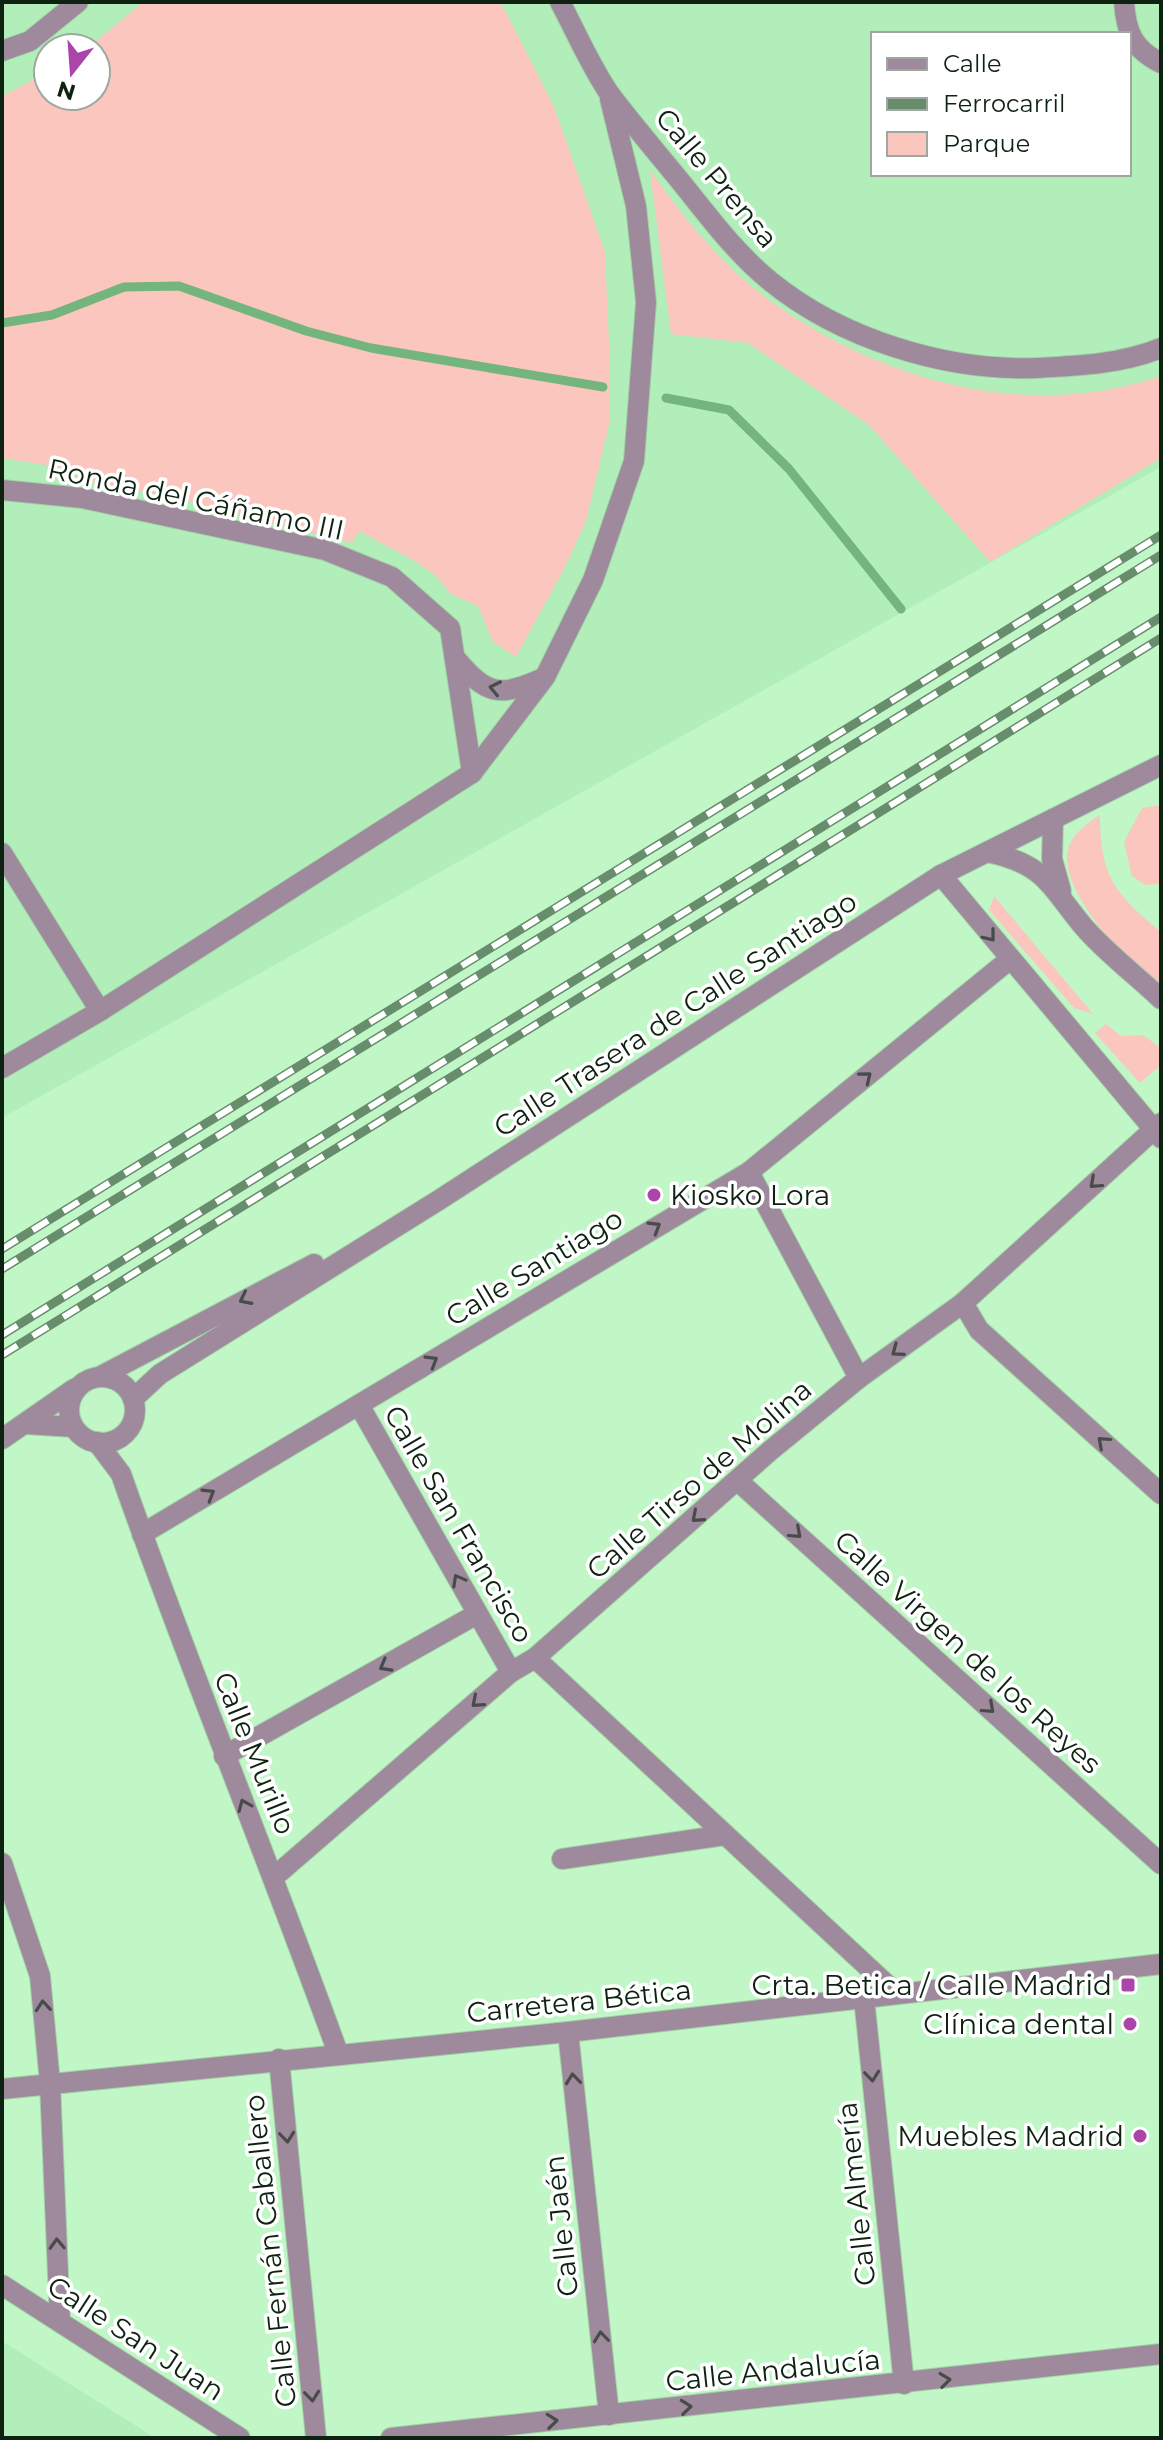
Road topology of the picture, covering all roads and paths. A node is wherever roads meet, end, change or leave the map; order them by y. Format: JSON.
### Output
{"nodes":[{"id":1,"x":78,"y":2,"type":"edge"},
{"id":2,"x":560,"y":2,"type":"edge"},
{"id":3,"x":1125,"y":2,"type":"edge"},
{"id":4,"x":1128,"y":32,"type":"edge"},
{"id":5,"x":1131,"y":35,"type":"edge"},
{"id":6,"x":2,"y":51,"type":"edge"},
{"id":7,"x":1161,"y":63,"type":"edge"},
{"id":8,"x":608,"y":91,"type":"junction"},
{"id":9,"x":1161,"y":348,"type":"edge"},
{"id":10,"x":2,"y":490,"type":"edge"},
{"id":11,"x":455,"y":658,"type":"junction"},
{"id":12,"x":545,"y":677,"type":"junction"},
{"id":13,"x":1161,"y":765,"type":"edge"},
{"id":14,"x":472,"y":773,"type":"junction"},
{"id":15,"x":1161,"y":782,"type":"edge"},
{"id":16,"x":1109,"y":790,"type":"junction"},
{"id":17,"x":1053,"y":819,"type":"junction"},
{"id":18,"x":987,"y":852,"type":"junction"},
{"id":19,"x":2,"y":853,"type":"edge"},
{"id":20,"x":941,"y":875,"type":"junction"},
{"id":21,"x":1062,"y":895,"type":"junction"},
{"id":22,"x":1009,"y":960,"type":"junction"},
{"id":23,"x":1161,"y":999,"type":"edge"},
{"id":24,"x":100,"y":1011,"type":"junction"},
{"id":25,"x":2,"y":1068,"type":"edge"},
{"id":26,"x":1158,"y":1131,"type":"edge"},
{"id":27,"x":749,"y":1172,"type":"junction"},
{"id":28,"x":439,"y":1200,"type":"junction"},
{"id":29,"x":963,"y":1303,"type":"junction"},
{"id":30,"x":101,"y":1376,"type":"junction"},
{"id":31,"x":859,"y":1378,"type":"junction"},
{"id":32,"x":76,"y":1388,"type":"junction"},
{"id":33,"x":133,"y":1399,"type":"junction"},
{"id":34,"x":359,"y":1405,"type":"junction"},
{"id":35,"x":26,"y":1424,"type":"junction"},
{"id":36,"x":73,"y":1427,"type":"junction"},
{"id":37,"x":121,"y":1437,"type":"junction"},
{"id":38,"x":2,"y":1439,"type":"edge"},
{"id":39,"x":97,"y":1442,"type":"junction"},
{"id":40,"x":121,"y":1474,"type":"junction"},
{"id":41,"x":738,"y":1481,"type":"junction"},
{"id":42,"x":1161,"y":1494,"type":"edge"},
{"id":43,"x":142,"y":1534,"type":"junction"},
{"id":44,"x":477,"y":1614,"type":"junction"},
{"id":45,"x":535,"y":1658,"type":"junction"},
{"id":46,"x":511,"y":1672,"type":"junction"},
{"id":47,"x":224,"y":1756,"type":"junction"},
{"id":48,"x":725,"y":1835,"type":"junction"},
{"id":49,"x":562,"y":1859,"type":"dead end"},
{"id":50,"x":2,"y":1863,"type":"edge"},
{"id":51,"x":1161,"y":1864,"type":"edge"},
{"id":52,"x":274,"y":1877,"type":"junction"},
{"id":53,"x":1161,"y":1966,"type":"edge"},
{"id":54,"x":897,"y":1994,"type":"junction"},
{"id":55,"x":864,"y":1998,"type":"junction"},
{"id":56,"x":568,"y":2032,"type":"junction"},
{"id":57,"x":338,"y":2053,"type":"junction"},
{"id":58,"x":279,"y":2059,"type":"junction"},
{"id":59,"x":50,"y":2083,"type":"junction"},
{"id":60,"x":2,"y":2089,"type":"edge"},
{"id":61,"x":2,"y":2285,"type":"edge"},
{"id":62,"x":60,"y":2322,"type":"junction"},
{"id":63,"x":1161,"y":2354,"type":"edge"},
{"id":64,"x":904,"y":2384,"type":"junction"},
{"id":65,"x":609,"y":2415,"type":"junction"},
{"id":66,"x":240,"y":2438,"type":"edge"},
{"id":67,"x":316,"y":2438,"type":"edge"},
{"id":68,"x":391,"y":2438,"type":"edge"}],
"edges":[{"from":1,"to":6,"type":"street"},
{"from":2,"to":8,"type":"street","name":"Calle Prensa"},
{"from":3,"to":4,"type":"street"},
{"from":5,"to":7,"type":"street"},
{"from":8,"to":9,"type":"street","name":"Calle Prensa"},
{"from":8,"to":12,"type":"street"},
{"from":10,"to":11,"type":"street","name":"Ronda del Cáñamo III"},
{"from":12,"to":11,"type":"street","one_way":true},
{"from":11,"to":14,"type":"street","name":"Ronda del Cáñamo III"},
{"from":12,"to":14,"type":"street"},
{"from":13,"to":16,"type":"street","name":"Calle Trasera de Calle Santiago"},
{"from":14,"to":24,"type":"street"},
{"from":15,"to":16,"type":"street"},
{"from":16,"to":17,"type":"street","name":"Calle Trasera de Calle Santiago"},
{"from":17,"to":18,"type":"street","name":"Calle Trasera de Calle Santiago"},
{"from":17,"to":21,"type":"street"},
{"from":18,"to":20,"type":"street","name":"Calle Trasera de Calle Santiago"},
{"from":18,"to":21,"type":"street"},
{"from":19,"to":24,"type":"street"},
{"from":20,"to":22,"type":"street","one_way":true},
{"from":20,"to":28,"type":"street","name":"Calle Trasera de Calle Santiago"},
{"from":21,"to":23,"type":"street"},
{"from":22,"to":26,"type":"street"},
{"from":27,"to":22,"type":"street","name":"Calle Santiago","one_way":true},
{"from":24,"to":25,"type":"street"},
{"from":26,"to":29,"type":"street","name":"Calle Tirso de Molina","one_way":true},
{"from":27,"to":31,"type":"street"},
{"from":34,"to":27,"type":"street","name":"Calle Santiago","one_way":true},
{"from":28,"to":30,"type":"street","name":"Calle Trasera de Calle Santiago","one_way":true},
{"from":28,"to":33,"type":"street","name":"Calle Trasera de Calle Santiago"},
{"from":29,"to":31,"type":"street","name":"Calle Tirso de Molina","one_way":true},
{"from":42,"to":29,"type":"street","one_way":true},
{"from":30,"to":32,"type":"street"},
{"from":30,"to":33,"type":"street"},
{"from":31,"to":41,"type":"street","name":"Calle Tirso de Molina"},
{"from":32,"to":35,"type":"street"},
{"from":32,"to":36,"type":"street"},
{"from":33,"to":37,"type":"street"},
{"from":43,"to":34,"type":"street","name":"Calle Santiago","one_way":true},
{"from":44,"to":34,"type":"street","name":"Calle San Francisco","one_way":true},
{"from":35,"to":36,"type":"street"},
{"from":35,"to":38,"type":"street"},
{"from":36,"to":39,"type":"street"},
{"from":37,"to":39,"type":"street"},
{"from":37,"to":40,"type":"street","name":"Calle Murillo"},
{"from":39,"to":40,"type":"street","name":"Calle Murillo"},
{"from":40,"to":43,"type":"street","name":"Calle Murillo"},
{"from":41,"to":45,"type":"street","name":"Calle Tirso de Molina","one_way":true},
{"from":41,"to":51,"type":"street","name":"Calle Virgen de los Reyes","one_way":true},
{"from":43,"to":47,"type":"street","name":"Calle Murillo"},
{"from":44,"to":46,"type":"street","name":"Calle San Francisco"},
{"from":44,"to":47,"type":"street","one_way":true},
{"from":45,"to":46,"type":"street","name":"Calle Tirso de Molina"},
{"from":45,"to":48,"type":"street"},
{"from":46,"to":52,"type":"street","name":"Calle Tirso de Molina","one_way":true},
{"from":52,"to":47,"type":"street","name":"Calle Murillo","one_way":true},
{"from":48,"to":49,"type":"street"},
{"from":48,"to":54,"type":"street"},
{"from":59,"to":50,"type":"street","one_way":true},
{"from":52,"to":57,"type":"street","name":"Calle Murillo"},
{"from":53,"to":54,"type":"street","name":"Carretera Bética"},
{"from":54,"to":55,"type":"street","name":"Carretera Bética"},
{"from":55,"to":56,"type":"street","name":"Carretera Bética"},
{"from":55,"to":64,"type":"street","name":"Calle Almería","one_way":true},
{"from":56,"to":57,"type":"street","name":"Carretera Bética"},
{"from":65,"to":56,"type":"street","name":"Calle Jaén","one_way":true},
{"from":57,"to":58,"type":"street","name":"Carretera Bética"},
{"from":58,"to":59,"type":"street","name":"Carretera Bética"},
{"from":58,"to":67,"type":"street","name":"Calle Fernán Caballero","one_way":true},
{"from":59,"to":60,"type":"street","name":"Carretera Bética"},
{"from":62,"to":59,"type":"street","one_way":true},
{"from":61,"to":62,"type":"street","name":"Calle San Juan"},
{"from":62,"to":66,"type":"street","name":"Calle San Juan"},
{"from":64,"to":63,"type":"street","name":"Calle Andalucía","one_way":true},
{"from":65,"to":64,"type":"street","name":"Calle Andalucía","one_way":true},
{"from":68,"to":65,"type":"street","name":"Calle Andalucía","one_way":true}]}
